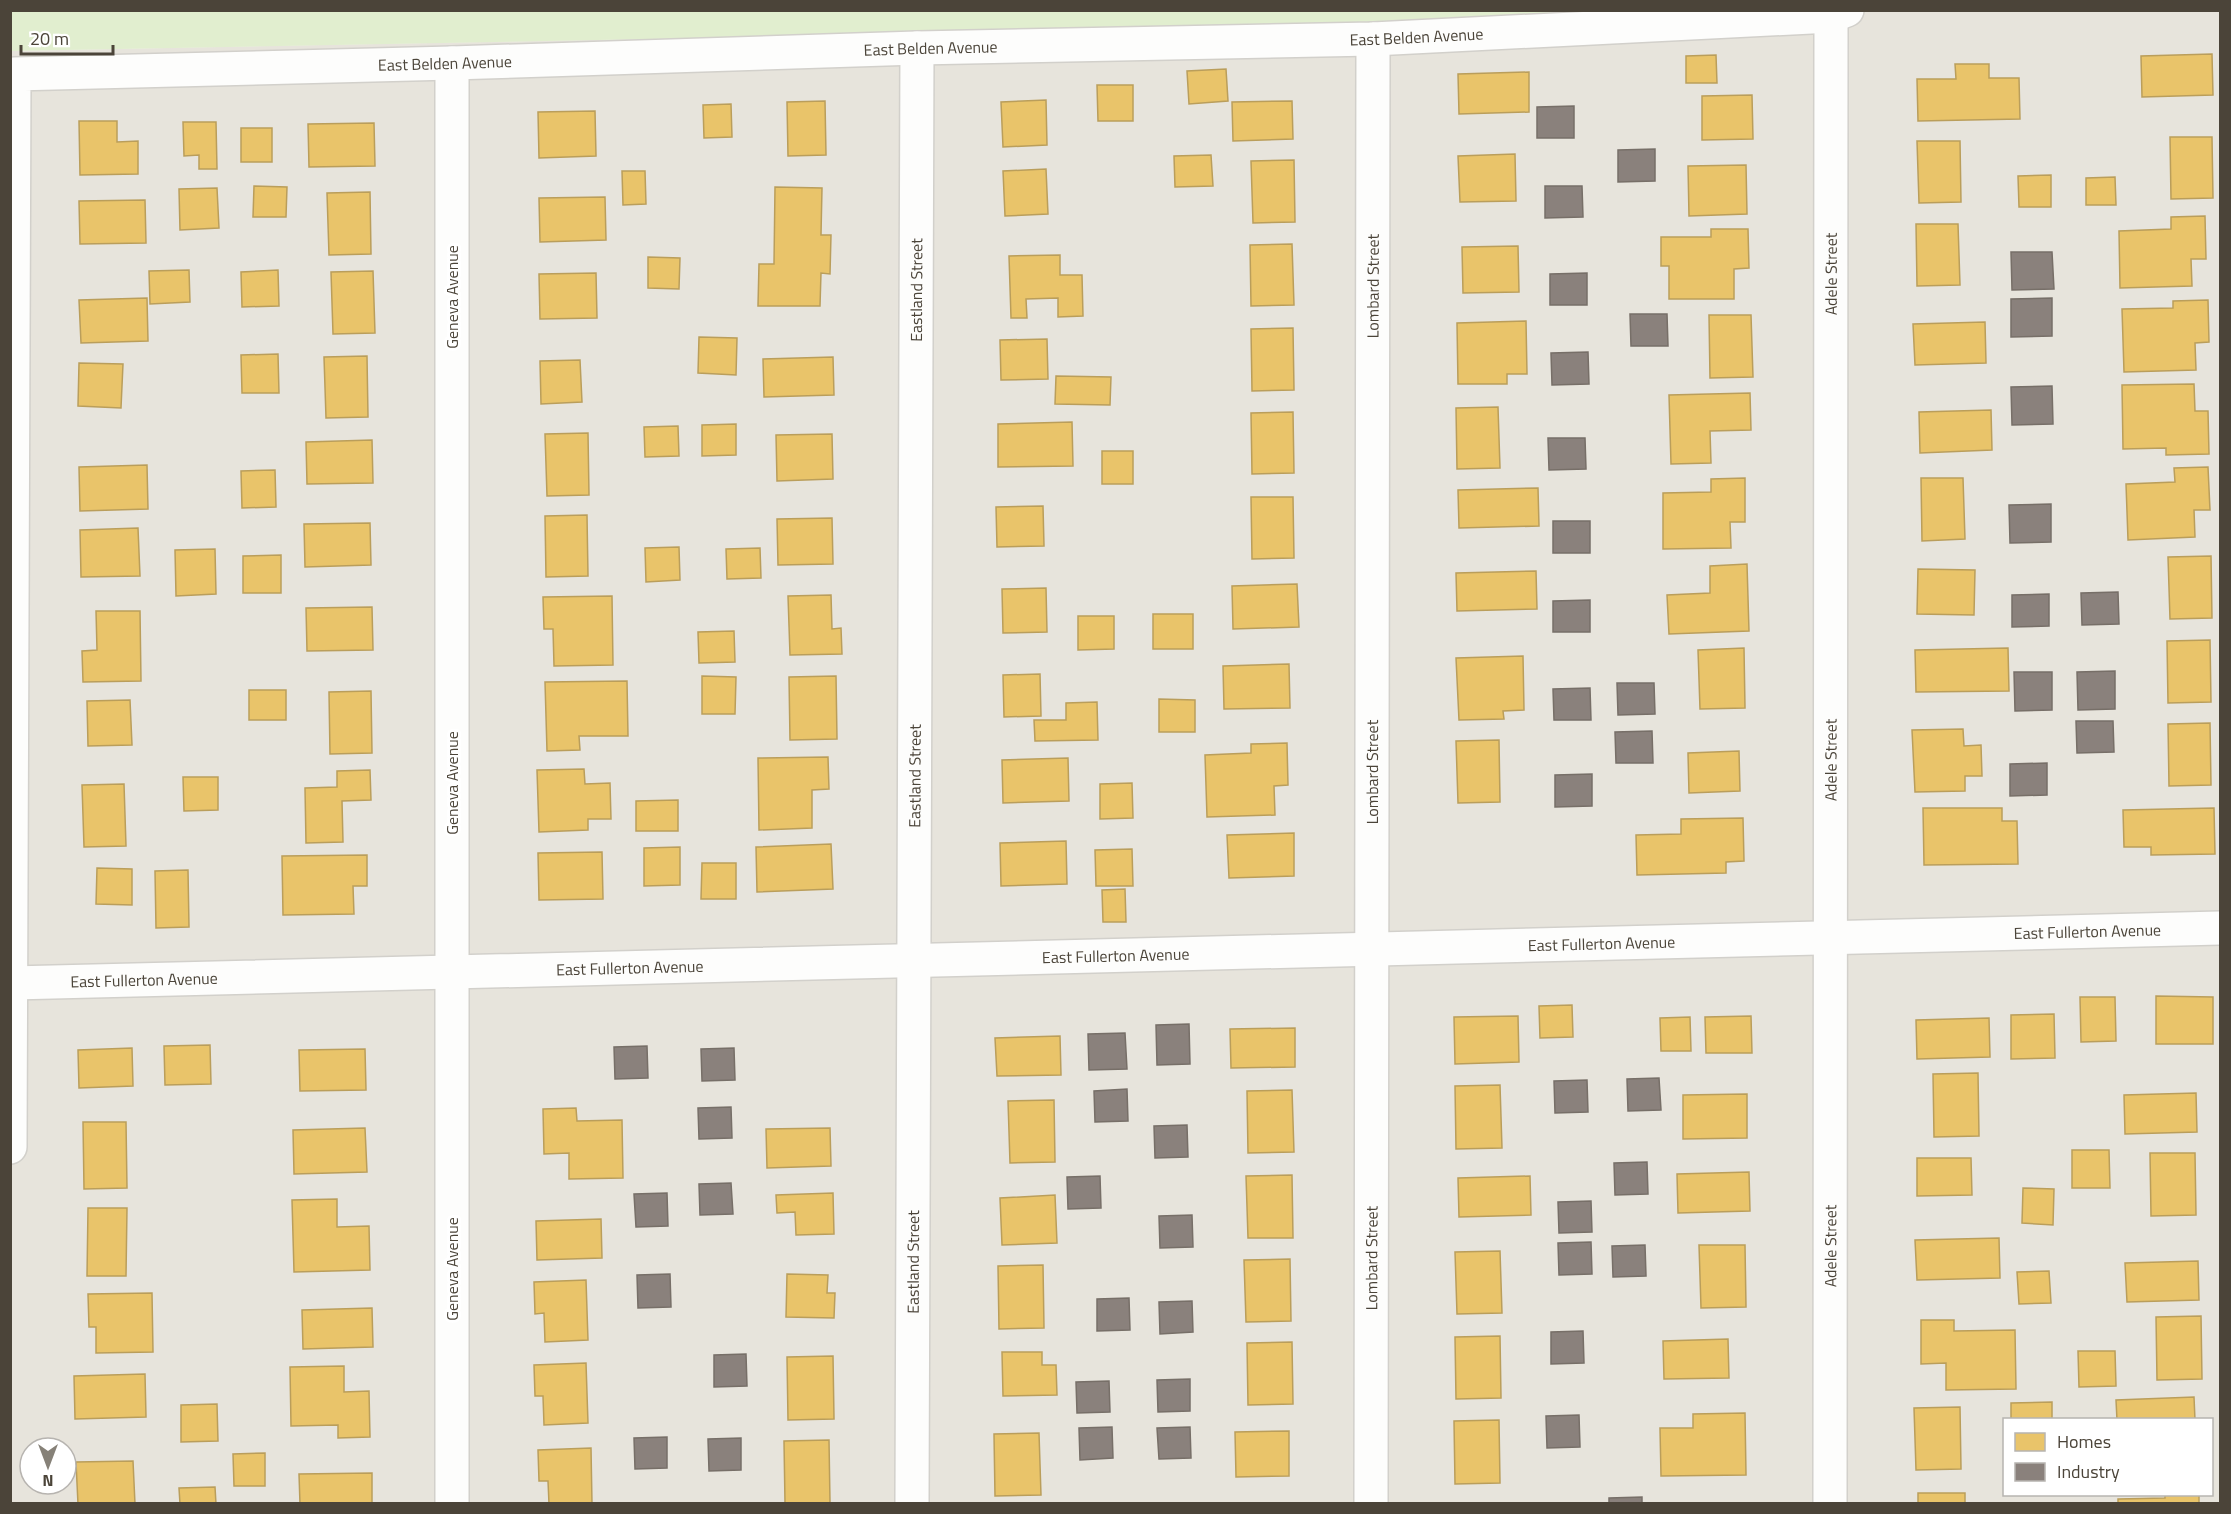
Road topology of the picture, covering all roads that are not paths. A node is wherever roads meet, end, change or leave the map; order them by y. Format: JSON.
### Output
{"nodes":[{"id":1,"x":1839,"y":14,"type":"edge"},
{"id":2,"x":1373,"y":39,"type":"junction"},
{"id":3,"x":917,"y":48,"type":"junction"},
{"id":4,"x":452,"y":63,"type":"junction"},
{"id":5,"x":2220,"y":928,"type":"edge"},
{"id":6,"x":1831,"y":938,"type":"junction"},
{"id":7,"x":1372,"y":949,"type":"junction"},
{"id":8,"x":914,"y":960,"type":"junction"},
{"id":9,"x":452,"y":972,"type":"junction"},
{"id":10,"x":12,"y":983,"type":"edge"},
{"id":11,"x":10,"y":1147,"type":"edge"},
{"id":12,"x":452,"y":1503,"type":"edge"},
{"id":13,"x":912,"y":1503,"type":"edge"},
{"id":14,"x":1371,"y":1503,"type":"edge"},
{"id":15,"x":1830,"y":1503,"type":"edge"}],
"edges":[{"from":1,"to":2,"type":"street","name":"East Belden Avenue"},
{"from":1,"to":6,"type":"street","name":"Adele Street"},
{"from":2,"to":3,"type":"street","name":"East Belden Avenue"},
{"from":2,"to":7,"type":"street","name":"Lombard Street"},
{"from":3,"to":4,"type":"street","name":"East Belden Avenue"},
{"from":3,"to":8,"type":"street","name":"Eastland Street"},
{"from":4,"to":9,"type":"street","name":"Geneva Avenue"},
{"from":4,"to":10,"type":"street","name":"East Belden Avenue"},
{"from":5,"to":6,"type":"street","name":"East Fullerton Avenue"},
{"from":6,"to":7,"type":"street","name":"East Fullerton Avenue"},
{"from":6,"to":15,"type":"street","name":"Adele Street"},
{"from":7,"to":8,"type":"street","name":"East Fullerton Avenue"},
{"from":7,"to":14,"type":"street","name":"Lombard Street"},
{"from":8,"to":9,"type":"street","name":"East Fullerton Avenue"},
{"from":8,"to":13,"type":"street","name":"Eastland Street"},
{"from":9,"to":10,"type":"street","name":"East Fullerton Avenue"},
{"from":9,"to":12,"type":"street","name":"Geneva Avenue"},
{"from":10,"to":11,"type":"street"}]}
